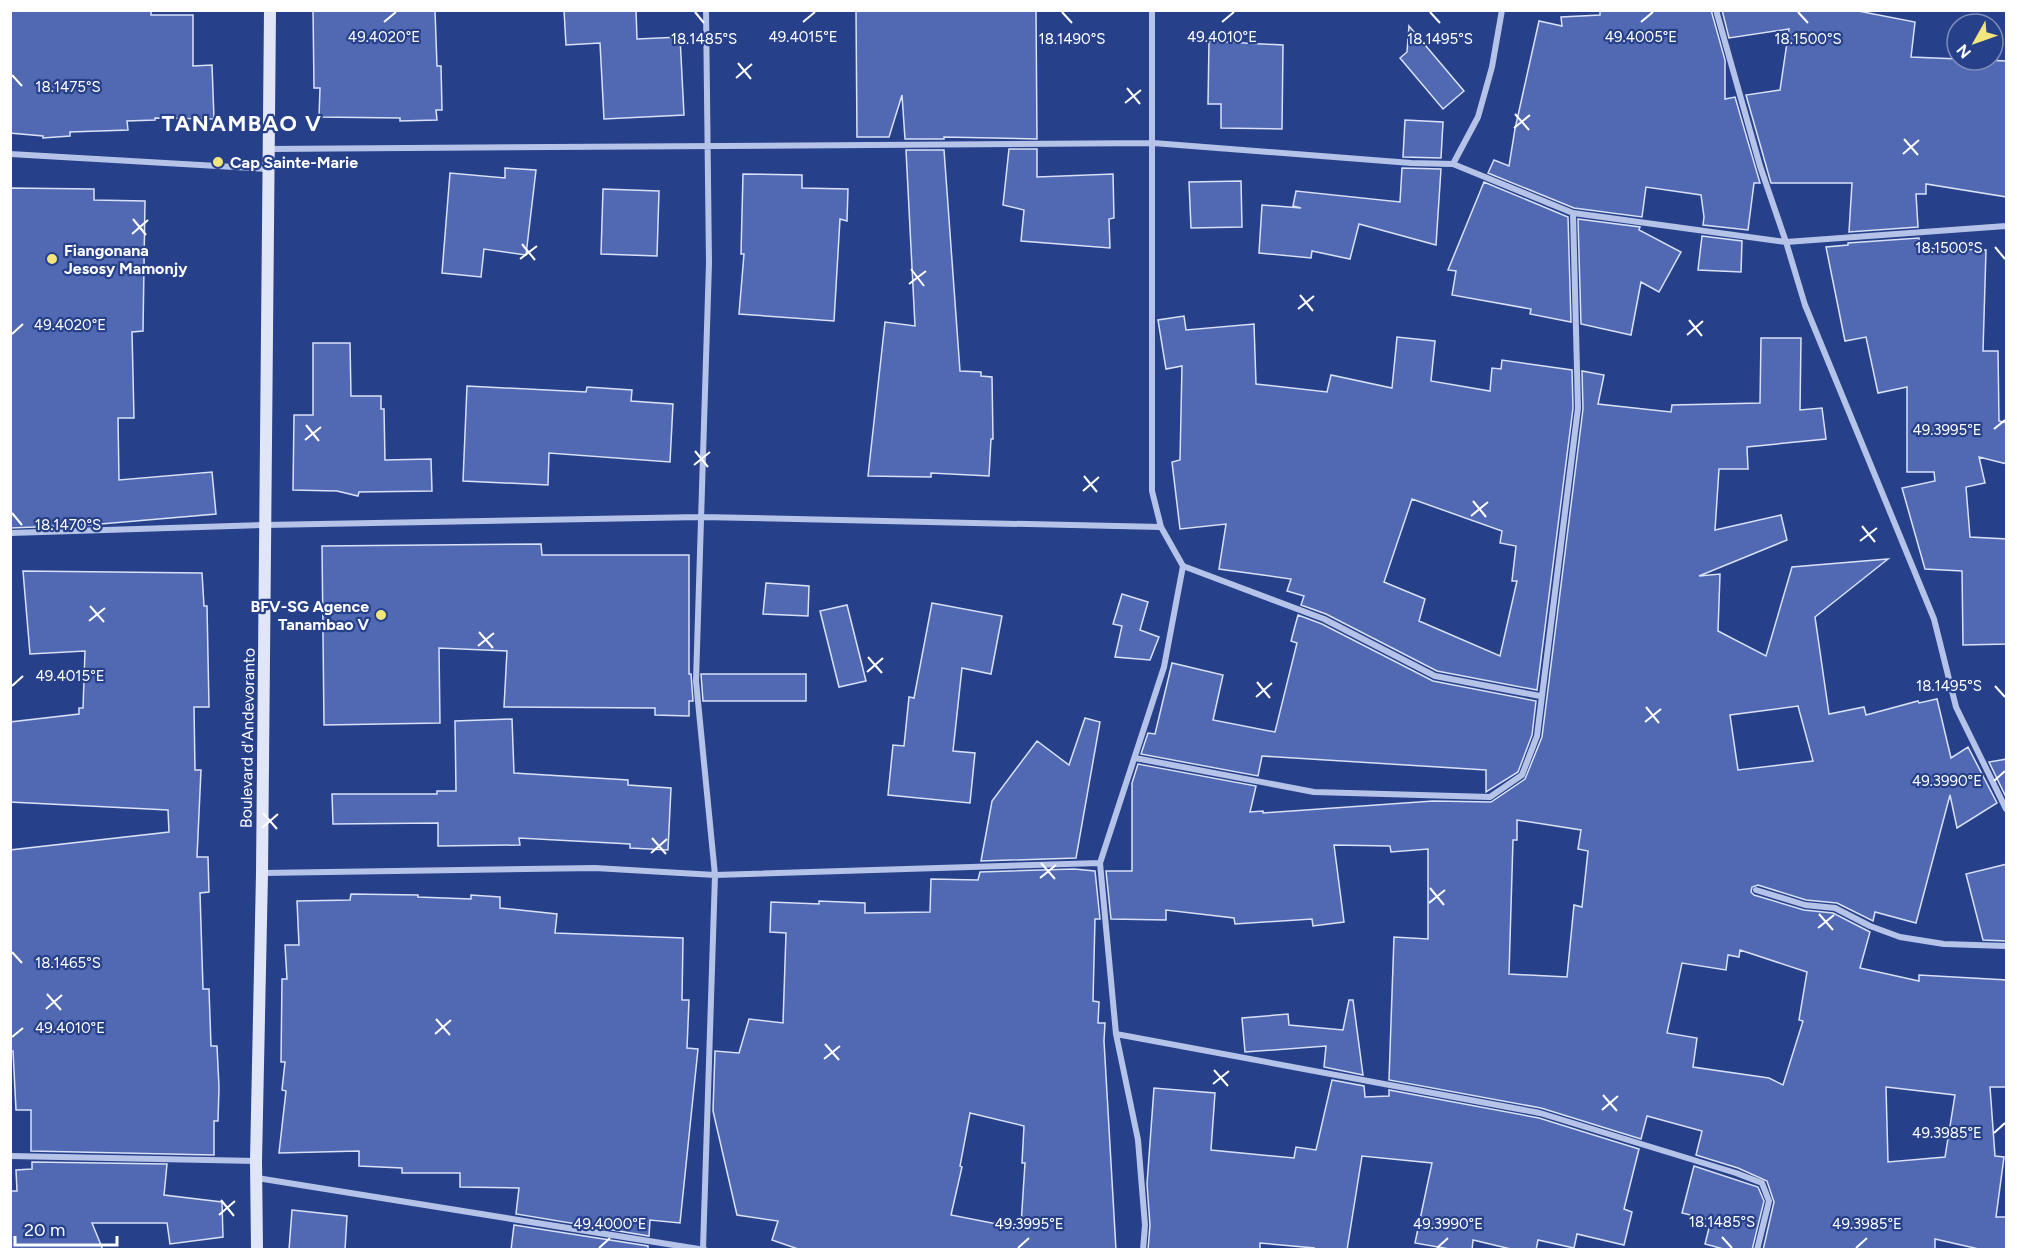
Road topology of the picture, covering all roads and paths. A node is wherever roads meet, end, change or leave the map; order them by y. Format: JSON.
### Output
{"nodes":[{"id":1,"x":270,"y":10,"type":"edge"},
{"id":2,"x":706,"y":10,"type":"edge"},
{"id":3,"x":1152,"y":10,"type":"edge"},
{"id":4,"x":1502,"y":10,"type":"edge"},
{"id":5,"x":1716,"y":10,"type":"edge"},
{"id":6,"x":1153,"y":143,"type":"junction"},
{"id":7,"x":706,"y":146,"type":"junction"},
{"id":8,"x":268,"y":149,"type":"junction"},
{"id":9,"x":10,"y":154,"type":"edge"},
{"id":10,"x":1453,"y":164,"type":"junction"},
{"id":11,"x":269,"y":169,"type":"junction"},
{"id":12,"x":1573,"y":213,"type":"junction"},
{"id":13,"x":2007,"y":226,"type":"edge"},
{"id":14,"x":1786,"y":242,"type":"junction"},
{"id":15,"x":702,"y":517,"type":"junction"},
{"id":16,"x":265,"y":525,"type":"junction"},
{"id":17,"x":1161,"y":527,"type":"junction"},
{"id":18,"x":10,"y":534,"type":"edge"},
{"id":19,"x":1184,"y":566,"type":"junction"},
{"id":20,"x":1540,"y":696,"type":"junction"},
{"id":21,"x":1135,"y":758,"type":"junction"},
{"id":22,"x":2007,"y":809,"type":"edge"},
{"id":23,"x":1100,"y":863,"type":"junction"},
{"id":24,"x":262,"y":873,"type":"junction"},
{"id":25,"x":715,"y":875,"type":"junction"},
{"id":26,"x":1756,"y":890,"type":"dead end"},
{"id":27,"x":2007,"y":946,"type":"edge"},
{"id":28,"x":1116,"y":1034,"type":"junction"},
{"id":29,"x":10,"y":1156,"type":"edge"},
{"id":30,"x":256,"y":1161,"type":"junction"},
{"id":31,"x":257,"y":1178,"type":"junction"},
{"id":32,"x":704,"y":1249,"type":"edge"},
{"id":33,"x":257,"y":1250,"type":"edge"},
{"id":34,"x":1143,"y":1250,"type":"edge"},
{"id":35,"x":1757,"y":1250,"type":"edge"}],
"edges":[{"from":1,"to":8,"type":"main road","name":"Boulevard d'Andevoranto"},
{"from":2,"to":7,"type":"street"},
{"from":3,"to":6,"type":"street"},
{"from":4,"to":10,"type":"street"},
{"from":5,"to":14,"type":"street"},
{"from":6,"to":7,"type":"street"},
{"from":6,"to":10,"type":"street"},
{"from":6,"to":17,"type":"street"},
{"from":7,"to":8,"type":"street"},
{"from":7,"to":15,"type":"street"},
{"from":8,"to":11,"type":"main road","name":"Boulevard d'Andevoranto"},
{"from":9,"to":11,"type":"street"},
{"from":10,"to":12,"type":"street"},
{"from":11,"to":16,"type":"main road","name":"Boulevard d'Andevoranto"},
{"from":12,"to":14,"type":"street"},
{"from":12,"to":20,"type":"street"},
{"from":13,"to":14,"type":"street"},
{"from":14,"to":22,"type":"street"},
{"from":15,"to":16,"type":"street"},
{"from":15,"to":17,"type":"street"},
{"from":15,"to":25,"type":"street"},
{"from":16,"to":18,"type":"street"},
{"from":16,"to":24,"type":"main road","name":"Boulevard d'Andevoranto"},
{"from":17,"to":19,"type":"street"},
{"from":19,"to":20,"type":"street"},
{"from":19,"to":21,"type":"street"},
{"from":20,"to":21,"type":"street"},
{"from":21,"to":23,"type":"street"},
{"from":23,"to":25,"type":"street"},
{"from":23,"to":28,"type":"street"},
{"from":24,"to":25,"type":"street"},
{"from":24,"to":30,"type":"main road","name":"Boulevard d'Andevoranto"},
{"from":25,"to":32,"type":"street"},
{"from":26,"to":27,"type":"street"},
{"from":28,"to":34,"type":"street"},
{"from":28,"to":35,"type":"street"},
{"from":29,"to":30,"type":"street"},
{"from":30,"to":31,"type":"main road","name":"Boulevard d'Andevoranto"},
{"from":31,"to":32,"type":"street"},
{"from":31,"to":33,"type":"main road","name":"Boulevard d'Andevoranto"}]}
